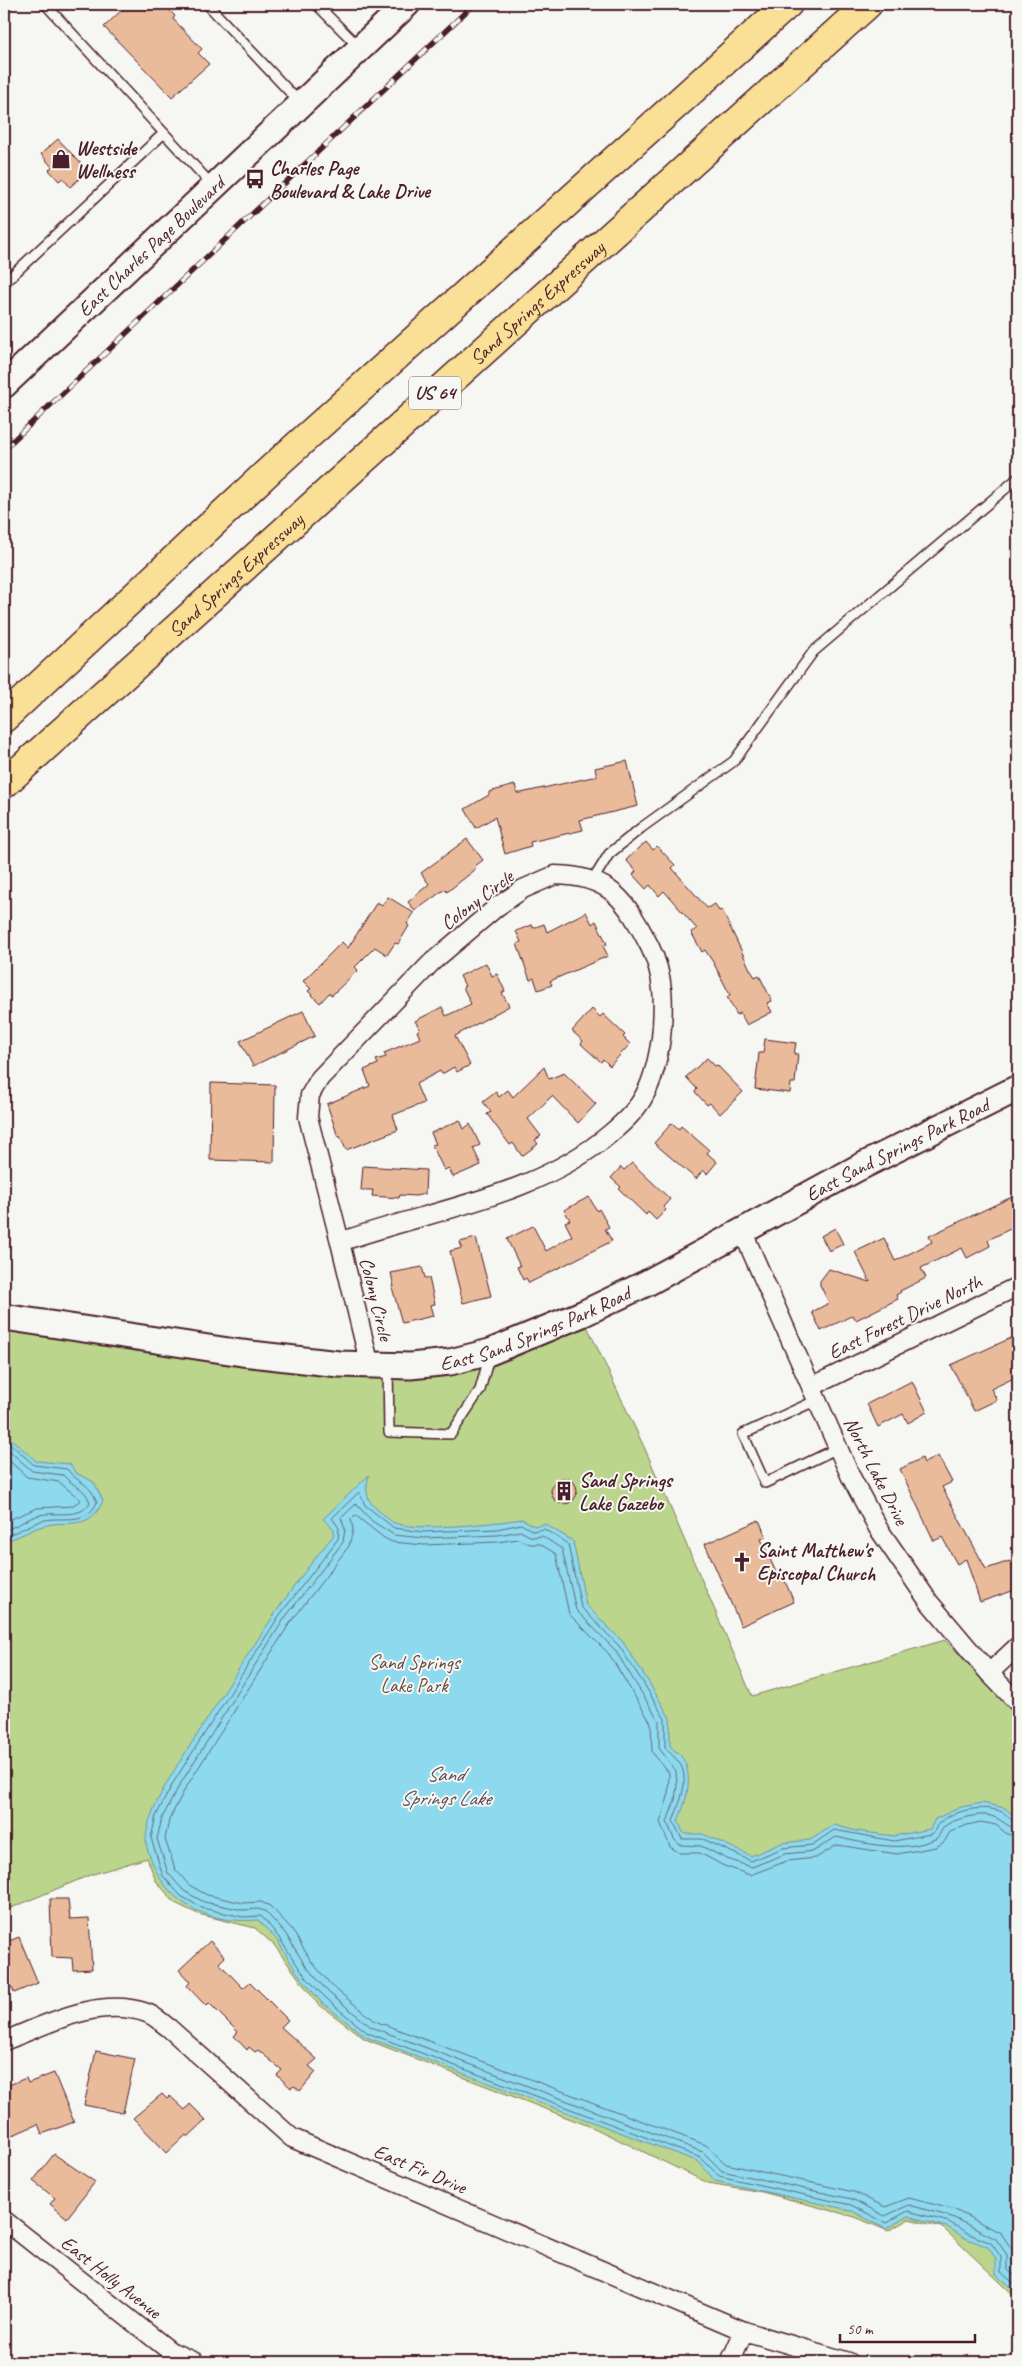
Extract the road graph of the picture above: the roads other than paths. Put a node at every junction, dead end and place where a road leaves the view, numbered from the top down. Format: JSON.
{"nodes":[{"id":1,"x":45,"y":4,"type":"edge"},
{"id":2,"x":207,"y":4,"type":"edge"},
{"id":3,"x":316,"y":4,"type":"edge"},
{"id":4,"x":407,"y":4,"type":"edge"},
{"id":5,"x":788,"y":4,"type":"edge"},
{"id":6,"x":868,"y":4,"type":"edge"},
{"id":7,"x":360,"y":48,"type":"junction"},
{"id":8,"x":301,"y":104,"type":"junction"},
{"id":9,"x":164,"y":133,"type":"junction"},
{"id":10,"x":214,"y":187,"type":"junction"},
{"id":11,"x":4,"y":283,"type":"edge"},
{"id":12,"x":6,"y":379,"type":"edge"},
{"id":13,"x":1018,"y":478,"type":"edge"},
{"id":14,"x":4,"y":718,"type":"edge"},
{"id":15,"x":4,"y":784,"type":"edge"},
{"id":16,"x":593,"y":880,"type":"junction"},
{"id":17,"x":1018,"y":1088,"type":"edge"},
{"id":18,"x":742,"y":1230,"type":"junction"},
{"id":19,"x":340,"y":1242,"type":"junction"},
{"id":20,"x":1018,"y":1286,"type":"edge"},
{"id":21,"x":4,"y":1317,"type":"edge"},
{"id":22,"x":490,"y":1352,"type":"junction"},
{"id":23,"x":379,"y":1366,"type":"junction"},
{"id":24,"x":814,"y":1394,"type":"junction"},
{"id":25,"x":838,"y":1448,"type":"junction"},
{"id":26,"x":1018,"y":1646,"type":"edge"},
{"id":27,"x":989,"y":1673,"type":"junction"},
{"id":28,"x":1018,"y":1703,"type":"edge"},
{"id":29,"x":4,"y":2041,"type":"edge"},
{"id":30,"x":4,"y":2220,"type":"edge"},
{"id":31,"x":744,"y":2331,"type":"junction"},
{"id":32,"x":167,"y":2357,"type":"edge"},
{"id":33,"x":195,"y":2362,"type":"edge"},
{"id":34,"x":730,"y":2362,"type":"edge"},
{"id":35,"x":849,"y":2362,"type":"edge"}],
"edges":[{"from":1,"to":9,"type":"lane"},
{"from":2,"to":8,"type":"lane"},
{"from":3,"to":7,"type":"lane"},
{"from":4,"to":7,"type":"street","name":"East Charles Page Boulevard"},
{"from":5,"to":14,"type":"highway","number":"US 64"},
{"from":6,"to":15,"type":"highway","name":"Sand Springs Expressway","number":"US 64"},
{"from":7,"to":8,"type":"street","name":"East Charles Page Boulevard"},
{"from":8,"to":10,"type":"street","name":"East Charles Page Boulevard"},
{"from":9,"to":10,"type":"lane"},
{"from":9,"to":11,"type":"lane"},
{"from":10,"to":12,"type":"street","name":"East Charles Page Boulevard"},
{"from":13,"to":16,"type":"lane"},
{"from":16,"to":19,"type":"street","name":"Colony Circle"},
{"from":16,"to":19,"type":"street","name":"Colony Circle"},
{"from":17,"to":18,"type":"street","name":"East Sand Springs Park Road"},
{"from":18,"to":22,"type":"street","name":"East Sand Springs Park Road"},
{"from":18,"to":24,"type":"street","name":"North Lake Drive"},
{"from":19,"to":23,"type":"street","name":"Colony Circle"},
{"from":20,"to":24,"type":"street","name":"East Forest Drive North"},
{"from":21,"to":23,"type":"street","name":"East Sand Springs Park Road"},
{"from":22,"to":23,"type":"street","name":"East Sand Springs Park Road"},
{"from":22,"to":23,"type":"lane"},
{"from":24,"to":25,"type":"street","name":"North Lake Drive"},
{"from":24,"to":25,"type":"lane"},
{"from":25,"to":27,"type":"street","name":"North Lake Drive"},
{"from":26,"to":27,"type":"street"},
{"from":27,"to":28,"type":"street","name":"North Lake Drive"},
{"from":29,"to":31,"type":"street","name":"East Fir Drive"},
{"from":30,"to":32,"type":"street","name":"East Holly Avenue"},
{"from":31,"to":34,"type":"street"},
{"from":31,"to":35,"type":"street","name":"East Fir Drive"},
{"from":32,"to":33,"type":"street","name":"East Holly Avenue"}]}
